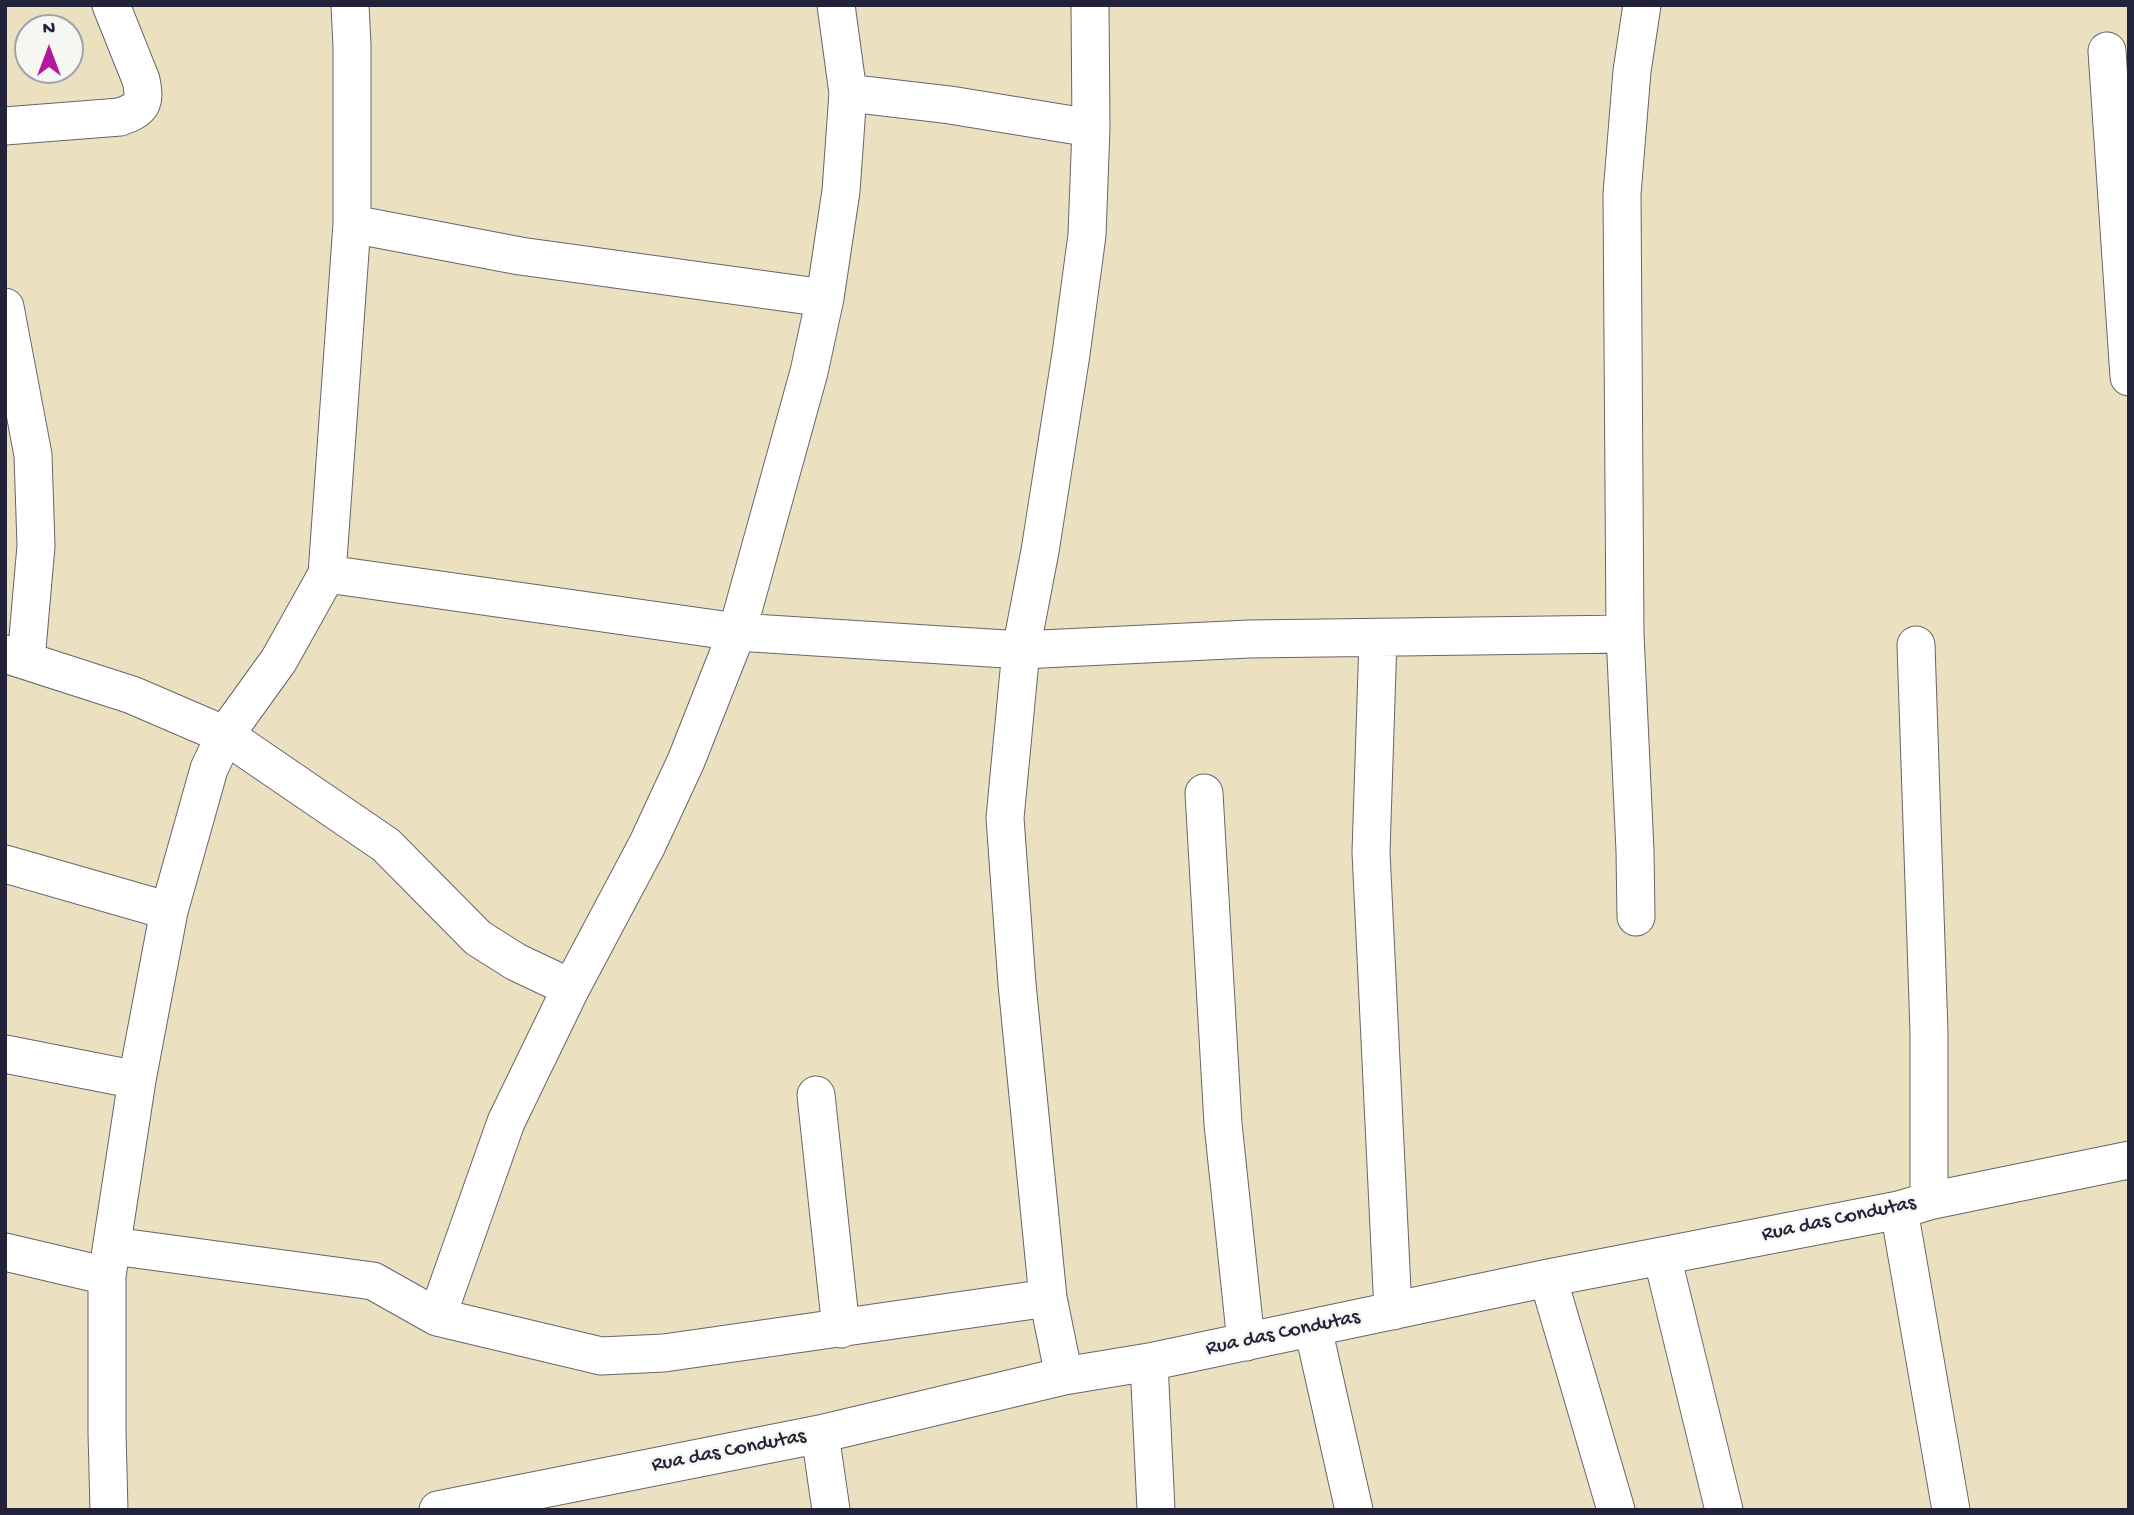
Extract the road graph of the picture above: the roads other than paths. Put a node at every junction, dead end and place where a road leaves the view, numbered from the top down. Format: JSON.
{"nodes":[{"id":1,"x":111,"y":5,"type":"edge"},
{"id":2,"x":350,"y":5,"type":"edge"},
{"id":3,"x":836,"y":5,"type":"edge"},
{"id":4,"x":1090,"y":5,"type":"edge"},
{"id":5,"x":1642,"y":5,"type":"edge"},
{"id":6,"x":2107,"y":51,"type":"dead end"},
{"id":7,"x":848,"y":93,"type":"junction"},
{"id":8,"x":5,"y":126,"type":"edge"},
{"id":9,"x":1091,"y":128,"type":"junction"},
{"id":10,"x":352,"y":224,"type":"junction"},
{"id":11,"x":825,"y":298,"type":"junction"},
{"id":12,"x":5,"y":307,"type":"edge"},
{"id":13,"x":2129,"y":377,"type":"edge"},
{"id":14,"x":327,"y":574,"type":"junction"},
{"id":15,"x":737,"y":632,"type":"junction"},
{"id":16,"x":1625,"y":634,"type":"junction"},
{"id":17,"x":1378,"y":639,"type":"junction"},
{"id":18,"x":1916,"y":645,"type":"dead end"},
{"id":19,"x":1021,"y":650,"type":"junction"},
{"id":20,"x":15,"y":657,"type":"edge"},
{"id":21,"x":225,"y":736,"type":"junction"},
{"id":22,"x":1204,"y":793,"type":"dead end"},
{"id":23,"x":5,"y":864,"type":"edge"},
{"id":24,"x":169,"y":911,"type":"junction"},
{"id":25,"x":1636,"y":917,"type":"dead end"},
{"id":26,"x":571,"y":988,"type":"junction"},
{"id":27,"x":5,"y":1054,"type":"edge"},
{"id":28,"x":137,"y":1080,"type":"junction"},
{"id":29,"x":816,"y":1095,"type":"dead end"},
{"id":30,"x":2129,"y":1160,"type":"edge"},
{"id":31,"x":1914,"y":1205,"type":"junction"},
{"id":32,"x":5,"y":1252,"type":"edge"},
{"id":33,"x":1662,"y":1256,"type":"junction"},
{"id":34,"x":110,"y":1261,"type":"junction"},
{"id":35,"x":1548,"y":1278,"type":"junction"},
{"id":36,"x":1048,"y":1298,"type":"junction"},
{"id":37,"x":1393,"y":1311,"type":"junction"},
{"id":38,"x":437,"y":1317,"type":"junction"},
{"id":39,"x":1313,"y":1328,"type":"junction"},
{"id":40,"x":841,"y":1329,"type":"junction"},
{"id":41,"x":1246,"y":1342,"type":"junction"},
{"id":42,"x":1149,"y":1362,"type":"junction"},
{"id":43,"x":1064,"y":1376,"type":"junction"},
{"id":44,"x":820,"y":1434,"type":"junction"},
{"id":45,"x":109,"y":1510,"type":"edge"},
{"id":46,"x":438,"y":1510,"type":"edge"},
{"id":47,"x":831,"y":1510,"type":"edge"},
{"id":48,"x":1156,"y":1510,"type":"edge"},
{"id":49,"x":1354,"y":1510,"type":"edge"},
{"id":50,"x":1616,"y":1510,"type":"edge"},
{"id":51,"x":1724,"y":1510,"type":"edge"},
{"id":52,"x":1951,"y":1510,"type":"edge"}],
"edges":[{"from":1,"to":8,"type":"street"},
{"from":2,"to":10,"type":"street"},
{"from":3,"to":7,"type":"street"},
{"from":4,"to":9,"type":"street"},
{"from":5,"to":16,"type":"street"},
{"from":6,"to":13,"type":"street"},
{"from":7,"to":9,"type":"street"},
{"from":7,"to":11,"type":"street"},
{"from":9,"to":19,"type":"street"},
{"from":10,"to":11,"type":"street"},
{"from":10,"to":14,"type":"street"},
{"from":11,"to":15,"type":"street"},
{"from":12,"to":20,"type":"street"},
{"from":14,"to":15,"type":"street"},
{"from":14,"to":21,"type":"street"},
{"from":15,"to":19,"type":"street"},
{"from":15,"to":26,"type":"street"},
{"from":16,"to":17,"type":"street"},
{"from":16,"to":25,"type":"street"},
{"from":17,"to":19,"type":"street"},
{"from":17,"to":37,"type":"street"},
{"from":18,"to":31,"type":"street"},
{"from":19,"to":36,"type":"street"},
{"from":20,"to":21,"type":"street"},
{"from":21,"to":24,"type":"street"},
{"from":21,"to":26,"type":"street"},
{"from":22,"to":41,"type":"street"},
{"from":23,"to":24,"type":"street"},
{"from":24,"to":28,"type":"street"},
{"from":26,"to":38,"type":"street"},
{"from":27,"to":28,"type":"street"},
{"from":28,"to":34,"type":"street"},
{"from":29,"to":40,"type":"street"},
{"from":30,"to":31,"type":"street","name":"Rua das Condutas"},
{"from":31,"to":33,"type":"street","name":"Rua das Condutas"},
{"from":31,"to":52,"type":"street"},
{"from":32,"to":34,"type":"street"},
{"from":33,"to":35,"type":"street","name":"Rua das Condutas"},
{"from":33,"to":51,"type":"street"},
{"from":34,"to":38,"type":"street"},
{"from":34,"to":45,"type":"street"},
{"from":35,"to":37,"type":"street","name":"Rua das Condutas"},
{"from":35,"to":50,"type":"street"},
{"from":36,"to":40,"type":"street"},
{"from":36,"to":43,"type":"street"},
{"from":37,"to":39,"type":"street","name":"Rua das Condutas"},
{"from":38,"to":40,"type":"street"},
{"from":39,"to":41,"type":"street","name":"Rua das Condutas"},
{"from":39,"to":49,"type":"street"},
{"from":41,"to":42,"type":"street","name":"Rua das Condutas"},
{"from":42,"to":43,"type":"street","name":"Rua das Condutas"},
{"from":42,"to":48,"type":"street"},
{"from":43,"to":44,"type":"street","name":"Rua das Condutas"},
{"from":44,"to":46,"type":"street","name":"Rua das Condutas"},
{"from":44,"to":47,"type":"street"}]}
